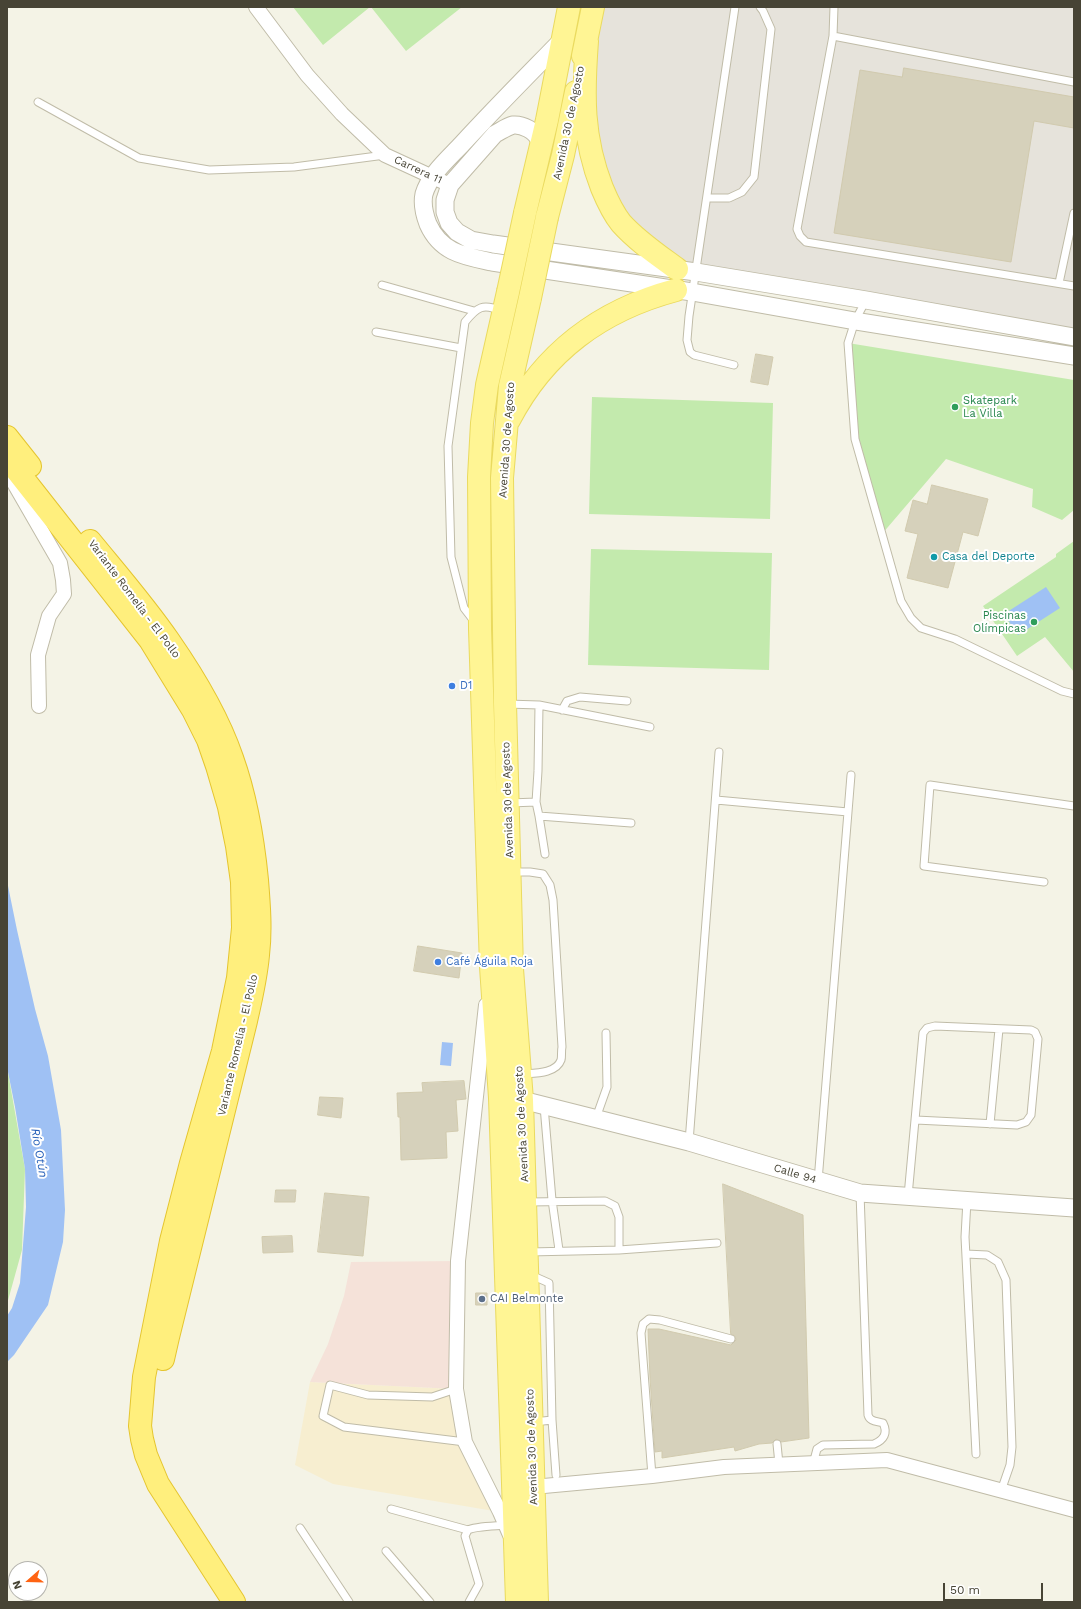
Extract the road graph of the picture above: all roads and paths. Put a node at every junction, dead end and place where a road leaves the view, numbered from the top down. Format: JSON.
{"nodes":[{"id":1,"x":256,"y":7,"type":"edge"},
{"id":2,"x":568,"y":7,"type":"edge"},
{"id":3,"x":593,"y":7,"type":"edge"},
{"id":4,"x":735,"y":7,"type":"edge"},
{"id":5,"x":760,"y":7,"type":"edge"},
{"id":6,"x":834,"y":7,"type":"edge"},
{"id":7,"x":833,"y":36,"type":"junction"},
{"id":8,"x":563,"y":39,"type":"junction"},
{"id":9,"x":586,"y":41,"type":"junction"},
{"id":10,"x":1074,"y":82,"type":"edge"},
{"id":11,"x":38,"y":102,"type":"dead end"},
{"id":12,"x":540,"y":150,"type":"junction"},
{"id":13,"x":385,"y":155,"type":"junction"},
{"id":14,"x":431,"y":178,"type":"junction"},
{"id":15,"x":450,"y":185,"type":"junction"},
{"id":16,"x":706,"y":198,"type":"junction"},
{"id":17,"x":1074,"y":213,"type":"edge"},
{"id":18,"x":685,"y":281,"type":"junction"},
{"id":19,"x":1060,"y":282,"type":"junction"},
{"id":20,"x":382,"y":285,"type":"dead end"},
{"id":21,"x":1074,"y":286,"type":"edge"},
{"id":22,"x":866,"y":300,"type":"junction"},
{"id":23,"x":505,"y":302,"type":"junction"},
{"id":24,"x":474,"y":311,"type":"junction"},
{"id":25,"x":856,"y":321,"type":"junction"},
{"id":26,"x":376,"y":332,"type":"dead end"},
{"id":27,"x":1074,"y":337,"type":"edge"},
{"id":28,"x":461,"y":348,"type":"junction"},
{"id":29,"x":1074,"y":356,"type":"edge"},
{"id":30,"x":734,"y":365,"type":"dead end"},
{"id":31,"x":506,"y":426,"type":"junction"},
{"id":32,"x":7,"y":437,"type":"edge"},
{"id":33,"x":7,"y":458,"type":"edge"},
{"id":34,"x":7,"y":471,"type":"edge"},
{"id":35,"x":480,"y":629,"type":"junction"},
{"id":36,"x":1074,"y":694,"type":"edge"},
{"id":37,"x":627,"y":701,"type":"dead end"},
{"id":38,"x":505,"y":703,"type":"junction"},
{"id":39,"x":539,"y":705,"type":"junction"},
{"id":40,"x":39,"y":706,"type":"dead end"},
{"id":41,"x":562,"y":710,"type":"junction"},
{"id":42,"x":650,"y":727,"type":"dead end"},
{"id":43,"x":719,"y":752,"type":"dead end"},
{"id":44,"x":851,"y":775,"type":"dead end"},
{"id":45,"x":716,"y":800,"type":"junction"},
{"id":46,"x":536,"y":802,"type":"junction"},
{"id":47,"x":508,"y":803,"type":"junction"},
{"id":48,"x":1074,"y":806,"type":"edge"},
{"id":49,"x":848,"y":812,"type":"junction"},
{"id":50,"x":540,"y":816,"type":"junction"},
{"id":51,"x":631,"y":823,"type":"dead end"},
{"id":52,"x":545,"y":854,"type":"dead end"},
{"id":53,"x":510,"y":872,"type":"junction"},
{"id":54,"x":1044,"y":882,"type":"dead end"},
{"id":55,"x":491,"y":967,"type":"junction"},
{"id":56,"x":999,"y":1029,"type":"junction"},
{"id":57,"x":606,"y":1033,"type":"dead end"},
{"id":58,"x":520,"y":1075,"type":"junction"},
{"id":59,"x":522,"y":1100,"type":"junction"},
{"id":60,"x":544,"y":1106,"type":"junction"},
{"id":61,"x":596,"y":1118,"type":"junction"},
{"id":62,"x":916,"y":1120,"type":"junction"},
{"id":63,"x":990,"y":1124,"type":"junction"},
{"id":64,"x":689,"y":1142,"type":"junction"},
{"id":65,"x":818,"y":1181,"type":"junction"},
{"id":66,"x":860,"y":1193,"type":"junction"},
{"id":67,"x":908,"y":1196,"type":"junction"},
{"id":68,"x":552,"y":1200,"type":"junction"},
{"id":69,"x":967,"y":1200,"type":"junction"},
{"id":70,"x":525,"y":1202,"type":"junction"},
{"id":71,"x":1074,"y":1208,"type":"edge"},
{"id":72,"x":717,"y":1243,"type":"dead end"},
{"id":73,"x":559,"y":1250,"type":"junction"},
{"id":74,"x":619,"y":1250,"type":"junction"},
{"id":75,"x":966,"y":1254,"type":"junction"},
{"id":76,"x":527,"y":1263,"type":"junction"},
{"id":77,"x":731,"y":1339,"type":"dead end"},
{"id":78,"x":456,"y":1389,"type":"junction"},
{"id":79,"x":542,"y":1421,"type":"junction"},
{"id":80,"x":465,"y":1442,"type":"junction"},
{"id":81,"x":778,"y":1444,"type":"dead end"},
{"id":82,"x":976,"y":1454,"type":"dead end"},
{"id":83,"x":779,"y":1464,"type":"junction"},
{"id":84,"x":813,"y":1464,"type":"junction"},
{"id":85,"x":556,"y":1475,"type":"dead end"},
{"id":86,"x":652,"y":1476,"type":"junction"},
{"id":87,"x":533,"y":1487,"type":"junction"},
{"id":88,"x":1001,"y":1491,"type":"junction"},
{"id":89,"x":171,"y":1502,"type":"junction"},
{"id":90,"x":391,"y":1510,"type":"dead end"},
{"id":91,"x":1074,"y":1510,"type":"edge"},
{"id":92,"x":506,"y":1525,"type":"junction"},
{"id":93,"x":300,"y":1528,"type":"dead end"},
{"id":94,"x":468,"y":1530,"type":"junction"},
{"id":95,"x":515,"y":1549,"type":"junction"},
{"id":96,"x":386,"y":1551,"type":"dead end"},
{"id":97,"x":234,"y":1602,"type":"edge"},
{"id":98,"x":349,"y":1602,"type":"edge"},
{"id":99,"x":430,"y":1602,"type":"edge"},
{"id":100,"x":469,"y":1602,"type":"edge"},
{"id":101,"x":517,"y":1602,"type":"edge"},
{"id":102,"x":537,"y":1602,"type":"edge"}],
"edges":[{"from":1,"to":13,"type":"street","name":"Carrera 11"},
{"from":2,"to":8,"type":"main road","name":"Avenida 30 de Agosto"},
{"from":3,"to":9,"type":"main road","name":"Avenida 30 de Agosto"},
{"from":4,"to":16,"type":"lane"},
{"from":5,"to":16,"type":"lane"},
{"from":6,"to":7,"type":"lane"},
{"from":7,"to":10,"type":"lane"},
{"from":7,"to":19,"type":"lane"},
{"from":8,"to":12,"type":"main road","name":"Avenida 30 de Agosto"},
{"from":8,"to":14,"type":"street"},
{"from":9,"to":18,"type":"main road"},
{"from":9,"to":31,"type":"main road","name":"Avenida 30 de Agosto","bridge":true},
{"from":11,"to":13,"type":"lane"},
{"from":12,"to":15,"type":"street"},
{"from":12,"to":23,"type":"main road","name":"Avenida 30 de Agosto","bridge":true},
{"from":13,"to":14,"type":"street","name":"Carrera 11"},
{"from":14,"to":15,"type":"street","name":"Carrera 11"},
{"from":14,"to":18,"type":"street"},
{"from":15,"to":18,"type":"street"},
{"from":16,"to":18,"type":"lane"},
{"from":17,"to":19,"type":"lane"},
{"from":18,"to":22,"type":"street"},
{"from":18,"to":25,"type":"street"},
{"from":18,"to":30,"type":"lane"},
{"from":18,"to":31,"type":"main road"},
{"from":19,"to":21,"type":"lane"},
{"from":20,"to":24,"type":"lane"},
{"from":22,"to":25,"type":"lane"},
{"from":22,"to":27,"type":"street"},
{"from":23,"to":24,"type":"lane"},
{"from":23,"to":35,"type":"main road","name":"Avenida 30 de Agosto"},
{"from":24,"to":28,"type":"lane"},
{"from":25,"to":29,"type":"street"},
{"from":25,"to":36,"type":"lane"},
{"from":26,"to":28,"type":"lane"},
{"from":28,"to":35,"type":"lane"},
{"from":31,"to":38,"type":"main road","name":"Avenida 30 de Agosto"},
{"from":32,"to":89,"type":"highway","name":"Variante Romelia - El Pollo"},
{"from":33,"to":89,"type":"highway","name":"Variante Romelia - El Pollo"},
{"from":34,"to":40,"type":"street"},
{"from":35,"to":55,"type":"main road","name":"Avenida 30 de Agosto"},
{"from":37,"to":41,"type":"lane"},
{"from":38,"to":39,"type":"lane"},
{"from":38,"to":47,"type":"main road","name":"Avenida 30 de Agosto"},
{"from":39,"to":41,"type":"lane"},
{"from":39,"to":46,"type":"lane"},
{"from":41,"to":42,"type":"lane"},
{"from":43,"to":45,"type":"lane"},
{"from":44,"to":49,"type":"lane"},
{"from":45,"to":49,"type":"lane"},
{"from":45,"to":64,"type":"lane"},
{"from":46,"to":47,"type":"lane"},
{"from":46,"to":50,"type":"lane"},
{"from":47,"to":53,"type":"main road","name":"Avenida 30 de Agosto"},
{"from":48,"to":54,"type":"lane"},
{"from":49,"to":65,"type":"lane"},
{"from":50,"to":51,"type":"lane"},
{"from":50,"to":52,"type":"lane"},
{"from":53,"to":58,"type":"main road","name":"Avenida 30 de Agosto"},
{"from":53,"to":58,"type":"lane"},
{"from":55,"to":78,"type":"street"},
{"from":55,"to":95,"type":"main road","name":"Avenida 30 de Agosto"},
{"from":56,"to":62,"type":"lane"},
{"from":56,"to":63,"type":"lane"},
{"from":56,"to":63,"type":"lane"},
{"from":57,"to":61,"type":"lane"},
{"from":58,"to":59,"type":"main road","name":"Avenida 30 de Agosto"},
{"from":59,"to":60,"type":"street","name":"Calle 94"},
{"from":59,"to":70,"type":"main road","name":"Avenida 30 de Agosto"},
{"from":60,"to":61,"type":"street","name":"Calle 94"},
{"from":60,"to":68,"type":"lane"},
{"from":61,"to":64,"type":"street","name":"Calle 94"},
{"from":62,"to":63,"type":"lane"},
{"from":62,"to":67,"type":"lane"},
{"from":64,"to":65,"type":"street","name":"Calle 94"},
{"from":65,"to":66,"type":"street","name":"Calle 94"},
{"from":66,"to":67,"type":"street","name":"Calle 94"},
{"from":66,"to":84,"type":"lane"},
{"from":67,"to":69,"type":"street","name":"Calle 94"},
{"from":68,"to":70,"type":"lane"},
{"from":68,"to":73,"type":"lane"},
{"from":68,"to":74,"type":"lane"},
{"from":69,"to":71,"type":"street","name":"Calle 94"},
{"from":69,"to":75,"type":"lane"},
{"from":70,"to":76,"type":"main road","name":"Avenida 30 de Agosto"},
{"from":72,"to":74,"type":"lane"},
{"from":73,"to":74,"type":"lane"},
{"from":73,"to":76,"type":"lane"},
{"from":75,"to":82,"type":"lane"},
{"from":75,"to":88,"type":"lane"},
{"from":76,"to":79,"type":"main road","name":"Avenida 30 de Agosto"},
{"from":77,"to":86,"type":"lane"},
{"from":78,"to":80,"type":"street"},
{"from":78,"to":80,"type":"lane"},
{"from":79,"to":85,"type":"lane"},
{"from":79,"to":87,"type":"main road","name":"Avenida 30 de Agosto"},
{"from":80,"to":92,"type":"street"},
{"from":81,"to":83,"type":"lane"},
{"from":83,"to":84,"type":"street"},
{"from":83,"to":86,"type":"street"},
{"from":84,"to":88,"type":"street"},
{"from":86,"to":87,"type":"street"},
{"from":87,"to":102,"type":"main road","name":"Avenida 30 de Agosto"},
{"from":88,"to":91,"type":"street"},
{"from":89,"to":97,"type":"highway","name":"Variante Romelia - El Pollo"},
{"from":90,"to":94,"type":"lane"},
{"from":92,"to":94,"type":"lane"},
{"from":92,"to":95,"type":"street"},
{"from":93,"to":98,"type":"lane"},
{"from":94,"to":100,"type":"lane"},
{"from":95,"to":101,"type":"main road","name":"Avenida 30 de Agosto"},
{"from":96,"to":99,"type":"lane"}]}
